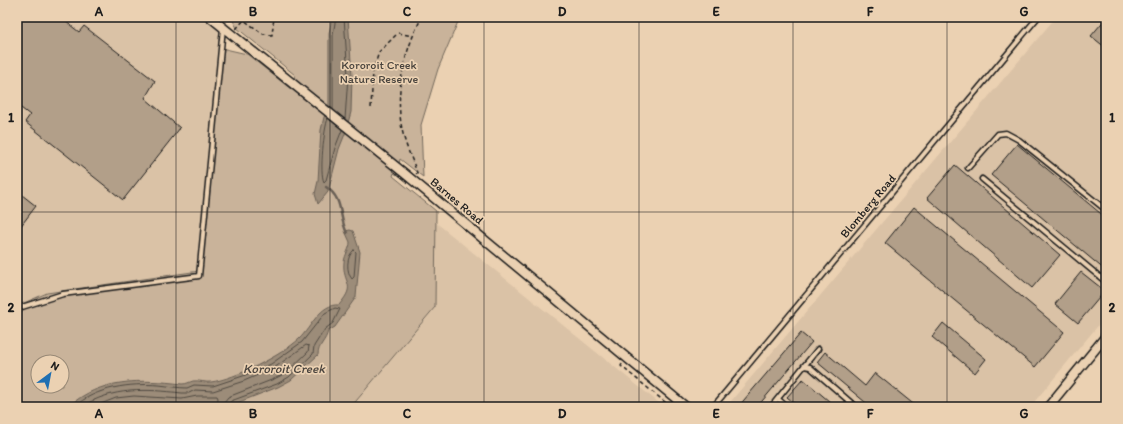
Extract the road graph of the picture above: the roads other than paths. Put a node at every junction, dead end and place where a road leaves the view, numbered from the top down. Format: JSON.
{"nodes":[{"id":1,"x":210,"y":17,"type":"edge"},
{"id":2,"x":1038,"y":17,"type":"edge"},
{"id":3,"x":223,"y":27,"type":"junction"},
{"id":4,"x":968,"y":168,"type":"dead end"},
{"id":5,"x":982,"y":179,"type":"dead end"},
{"id":6,"x":1106,"y":210,"type":"edge"},
{"id":7,"x":1106,"y":282,"type":"edge"},
{"id":8,"x":17,"y":311,"type":"edge"},
{"id":9,"x":1104,"y":342,"type":"edge"},
{"id":10,"x":818,"y":349,"type":"dead end"},
{"id":11,"x":804,"y":366,"type":"junction"},
{"id":12,"x":778,"y":399,"type":"junction"},
{"id":13,"x":686,"y":407,"type":"edge"},
{"id":14,"x":713,"y":407,"type":"edge"},
{"id":15,"x":771,"y":407,"type":"edge"},
{"id":16,"x":787,"y":407,"type":"edge"},
{"id":17,"x":856,"y":407,"type":"edge"},
{"id":18,"x":1048,"y":407,"type":"edge"}],
"edges":[{"from":1,"to":3,"type":"street","name":"Barnes Road"},
{"from":2,"to":14,"type":"lane","name":"Blomberg Road"},
{"from":3,"to":8,"type":"lane"},
{"from":3,"to":13,"type":"street","name":"Barnes Road"},
{"from":4,"to":6,"type":"lane"},
{"from":5,"to":7,"type":"lane"},
{"from":9,"to":18,"type":"street"},
{"from":10,"to":11,"type":"lane"},
{"from":11,"to":12,"type":"lane"},
{"from":11,"to":17,"type":"lane"},
{"from":12,"to":15,"type":"lane"},
{"from":12,"to":16,"type":"lane"}]}
